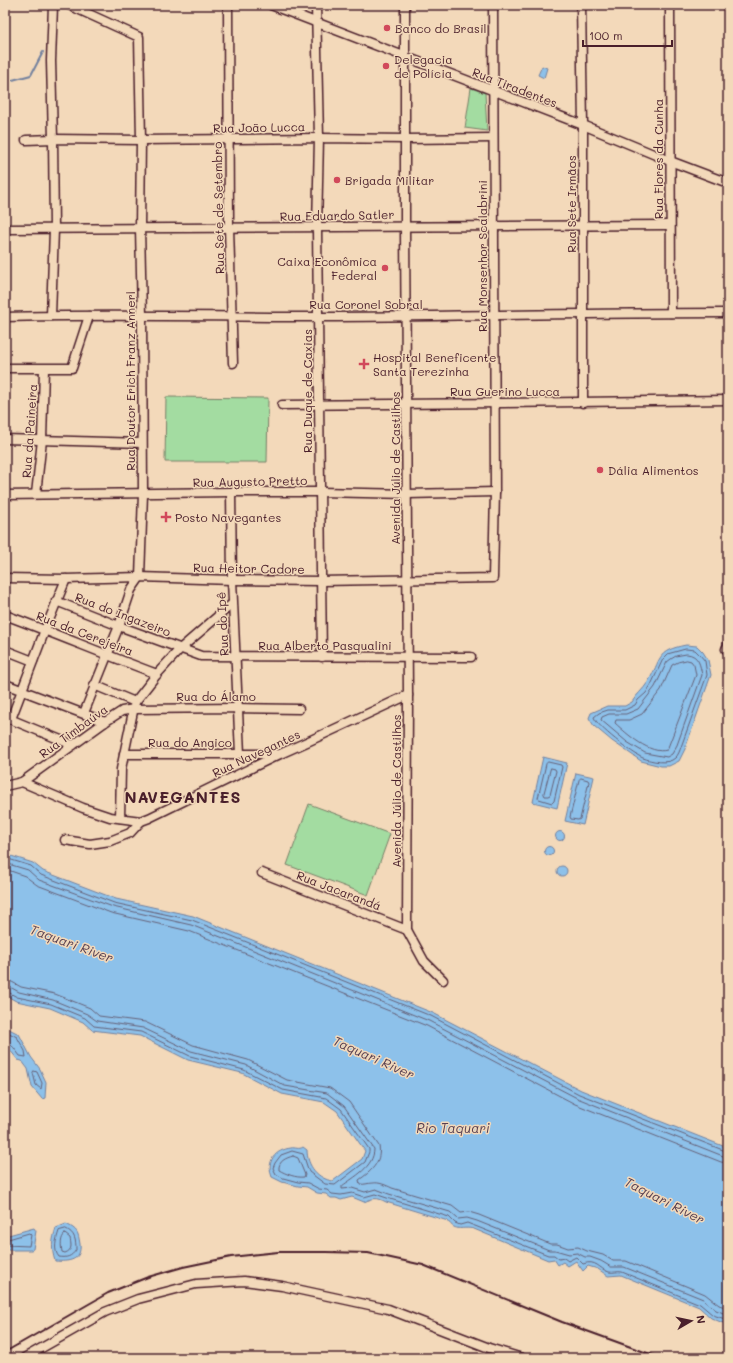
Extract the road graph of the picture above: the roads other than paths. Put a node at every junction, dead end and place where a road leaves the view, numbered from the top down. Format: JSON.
{"nodes":[{"id":1,"x":53,"y":5,"type":"edge"},
{"id":2,"x":68,"y":5,"type":"edge"},
{"id":3,"x":228,"y":5,"type":"edge"},
{"id":4,"x":271,"y":5,"type":"edge"},
{"id":5,"x":316,"y":5,"type":"edge"},
{"id":6,"x":406,"y":5,"type":"edge"},
{"id":7,"x":493,"y":5,"type":"edge"},
{"id":8,"x":581,"y":5,"type":"edge"},
{"id":9,"x":670,"y":5,"type":"edge"},
{"id":10,"x":316,"y":23,"type":"junction"},
{"id":11,"x":405,"y":57,"type":"junction"},
{"id":12,"x":492,"y":91,"type":"junction"},
{"id":13,"x":583,"y":126,"type":"junction"},
{"id":14,"x":319,"y":138,"type":"junction"},
{"id":15,"x":493,"y":138,"type":"junction"},
{"id":16,"x":53,"y":139,"type":"junction"},
{"id":17,"x":406,"y":139,"type":"junction"},
{"id":18,"x":26,"y":140,"type":"dead end"},
{"id":19,"x":141,"y":140,"type":"junction"},
{"id":20,"x":228,"y":140,"type":"junction"},
{"id":21,"x":670,"y":161,"type":"junction"},
{"id":22,"x":728,"y":183,"type":"edge"},
{"id":23,"x":669,"y":225,"type":"junction"},
{"id":24,"x":405,"y":226,"type":"junction"},
{"id":25,"x":493,"y":226,"type":"junction"},
{"id":26,"x":583,"y":226,"type":"junction"},
{"id":27,"x":229,"y":227,"type":"junction"},
{"id":28,"x":140,"y":228,"type":"junction"},
{"id":29,"x":317,"y":228,"type":"junction"},
{"id":30,"x":5,"y":229,"type":"edge"},
{"id":31,"x":54,"y":229,"type":"junction"},
{"id":32,"x":582,"y":313,"type":"junction"},
{"id":33,"x":670,"y":313,"type":"junction"},
{"id":34,"x":728,"y":313,"type":"edge"},
{"id":35,"x":494,"y":315,"type":"junction"},
{"id":36,"x":51,"y":316,"type":"junction"},
{"id":37,"x":89,"y":316,"type":"junction"},
{"id":38,"x":142,"y":316,"type":"junction"},
{"id":39,"x":406,"y":316,"type":"junction"},
{"id":40,"x":5,"y":317,"type":"edge"},
{"id":41,"x":232,"y":317,"type":"junction"},
{"id":42,"x":318,"y":317,"type":"junction"},
{"id":43,"x":233,"y":363,"type":"dead end"},
{"id":44,"x":5,"y":368,"type":"edge"},
{"id":45,"x":44,"y":369,"type":"junction"},
{"id":46,"x":728,"y":400,"type":"edge"},
{"id":47,"x":407,"y":403,"type":"junction"},
{"id":48,"x":583,"y":403,"type":"junction"},
{"id":49,"x":319,"y":404,"type":"junction"},
{"id":50,"x":495,"y":404,"type":"junction"},
{"id":51,"x":282,"y":405,"type":"dead end"},
{"id":52,"x":5,"y":439,"type":"edge"},
{"id":53,"x":42,"y":440,"type":"junction"},
{"id":54,"x":142,"y":443,"type":"junction"},
{"id":55,"x":231,"y":492,"type":"junction"},
{"id":56,"x":320,"y":492,"type":"junction"},
{"id":57,"x":495,"y":492,"type":"junction"},
{"id":58,"x":36,"y":494,"type":"junction"},
{"id":59,"x":143,"y":494,"type":"junction"},
{"id":60,"x":408,"y":494,"type":"junction"},
{"id":61,"x":5,"y":495,"type":"edge"},
{"id":62,"x":140,"y":577,"type":"junction"},
{"id":63,"x":5,"y":578,"type":"edge"},
{"id":64,"x":493,"y":578,"type":"joint"},
{"id":65,"x":66,"y":579,"type":"junction"},
{"id":66,"x":232,"y":580,"type":"junction"},
{"id":67,"x":407,"y":580,"type":"junction"},
{"id":68,"x":321,"y":581,"type":"junction"},
{"id":69,"x":56,"y":601,"type":"junction"},
{"id":70,"x":232,"y":604,"type":"junction"},
{"id":71,"x":5,"y":615,"type":"edge"},
{"id":72,"x":118,"y":626,"type":"junction"},
{"id":73,"x":45,"y":630,"type":"junction"},
{"id":74,"x":180,"y":649,"type":"junction"},
{"id":75,"x":5,"y":650,"type":"edge"},
{"id":76,"x":106,"y":656,"type":"junction"},
{"id":77,"x":235,"y":656,"type":"junction"},
{"id":78,"x":322,"y":657,"type":"junction"},
{"id":79,"x":471,"y":657,"type":"dead end"},
{"id":80,"x":408,"y":658,"type":"junction"},
{"id":81,"x":33,"y":661,"type":"junction"},
{"id":82,"x":157,"y":674,"type":"junction"},
{"id":83,"x":5,"y":684,"type":"edge"},
{"id":84,"x":94,"y":685,"type":"junction"},
{"id":85,"x":23,"y":690,"type":"junction"},
{"id":86,"x":408,"y":695,"type":"junction"},
{"id":87,"x":134,"y":705,"type":"junction"},
{"id":88,"x":237,"y":708,"type":"junction"},
{"id":89,"x":299,"y":709,"type":"dead end"},
{"id":90,"x":84,"y":713,"type":"junction"},
{"id":91,"x":8,"y":718,"type":"edge"},
{"id":92,"x":105,"y":722,"type":"junction"},
{"id":93,"x":73,"y":745,"type":"junction"},
{"id":94,"x":124,"y":754,"type":"junction"},
{"id":95,"x":240,"y":754,"type":"junction"},
{"id":96,"x":280,"y":754,"type":"junction"},
{"id":97,"x":22,"y":782,"type":"junction"},
{"id":98,"x":5,"y":786,"type":"edge"},
{"id":99,"x":120,"y":818,"type":"junction"},
{"id":100,"x":140,"y":821,"type":"junction"},
{"id":101,"x":65,"y":840,"type":"dead end"},
{"id":102,"x":262,"y":873,"type":"dead end"},
{"id":103,"x":407,"y":930,"type":"junction"},
{"id":104,"x":442,"y":980,"type":"dead end"},
{"id":105,"x":24,"y":1358,"type":"edge"},
{"id":106,"x":522,"y":1358,"type":"edge"}],
"edges":[{"from":1,"to":16,"type":"street"},
{"from":2,"to":19,"type":"street","name":"Rua Doutor Erich Franz Annerl"},
{"from":3,"to":20,"type":"street","name":"Rua Sete de Setembro"},
{"from":4,"to":10,"type":"street","name":"Rua Tiradentes"},
{"from":5,"to":10,"type":"street","name":"Rua Duque de Caxias"},
{"from":6,"to":11,"type":"street","name":"Avenida Júlio de Castilhos"},
{"from":7,"to":12,"type":"street","name":"Rua Monsenhor Scalabrini"},
{"from":8,"to":13,"type":"street","name":"Rua Sete Irmãos"},
{"from":9,"to":21,"type":"street","name":"Rua Flores da Cunha"},
{"from":10,"to":11,"type":"street","name":"Rua Tiradentes"},
{"from":10,"to":14,"type":"street","name":"Rua Duque de Caxias"},
{"from":11,"to":12,"type":"street","name":"Rua Tiradentes"},
{"from":11,"to":17,"type":"street","name":"Avenida Júlio de Castilhos"},
{"from":12,"to":13,"type":"street","name":"Rua Tiradentes"},
{"from":12,"to":15,"type":"street","name":"Rua Monsenhor Scalabrini"},
{"from":13,"to":21,"type":"street","name":"Rua Tiradentes"},
{"from":13,"to":26,"type":"street","name":"Rua Sete Irmãos"},
{"from":14,"to":17,"type":"street","name":"Rua João Lucca"},
{"from":14,"to":20,"type":"street","name":"Rua João Lucca"},
{"from":14,"to":29,"type":"street","name":"Rua Duque de Caxias"},
{"from":15,"to":17,"type":"street","name":"Rua João Lucca"},
{"from":15,"to":25,"type":"street","name":"Rua Monsenhor Scalabrini"},
{"from":16,"to":18,"type":"street","name":"Rua João Lucca"},
{"from":16,"to":19,"type":"street","name":"Rua João Lucca"},
{"from":16,"to":31,"type":"street"},
{"from":17,"to":24,"type":"street","name":"Avenida Júlio de Castilhos"},
{"from":19,"to":20,"type":"street","name":"Rua João Lucca"},
{"from":19,"to":28,"type":"street","name":"Rua Doutor Erich Franz Annerl"},
{"from":20,"to":27,"type":"street","name":"Rua Sete de Setembro"},
{"from":21,"to":22,"type":"street","name":"Rua Tiradentes"},
{"from":21,"to":23,"type":"street","name":"Rua Flores da Cunha"},
{"from":23,"to":26,"type":"street","name":"Rua Eduardo Satler"},
{"from":23,"to":33,"type":"street","name":"Rua Flores da Cunha"},
{"from":24,"to":25,"type":"street","name":"Rua Eduardo Satler"},
{"from":24,"to":29,"type":"street","name":"Rua Eduardo Satler"},
{"from":24,"to":39,"type":"street","name":"Avenida Júlio de Castilhos"},
{"from":25,"to":26,"type":"street","name":"Rua Eduardo Satler"},
{"from":25,"to":35,"type":"street","name":"Rua Monsenhor Scalabrini"},
{"from":26,"to":32,"type":"street","name":"Rua Sete Irmãos"},
{"from":27,"to":28,"type":"street","name":"Rua Eduardo Satler"},
{"from":27,"to":29,"type":"street","name":"Rua Eduardo Satler"},
{"from":27,"to":41,"type":"street","name":"Rua Sete de Setembro"},
{"from":28,"to":31,"type":"street","name":"Rua Eduardo Satler"},
{"from":28,"to":38,"type":"street","name":"Rua Doutor Erich Franz Annerl"},
{"from":29,"to":42,"type":"street","name":"Rua Duque de Caxias"},
{"from":30,"to":31,"type":"street","name":"Rua Eduardo Satler"},
{"from":31,"to":36,"type":"street"},
{"from":32,"to":33,"type":"street","name":"Rua Coronel Sobral"},
{"from":32,"to":35,"type":"street","name":"Rua Coronel Sobral"},
{"from":32,"to":48,"type":"street","name":"Rua Sete Irmãos"},
{"from":33,"to":34,"type":"street","name":"Rua Coronel Sobral"},
{"from":35,"to":39,"type":"street","name":"Rua Coronel Sobral"},
{"from":35,"to":50,"type":"street","name":"Rua Monsenhor Scalabrini"},
{"from":36,"to":37,"type":"street","name":"Rua Coronel Sobral"},
{"from":36,"to":40,"type":"street","name":"Rua Coronel Sobral"},
{"from":37,"to":38,"type":"street","name":"Rua Coronel Sobral"},
{"from":37,"to":45,"type":"street"},
{"from":38,"to":41,"type":"street","name":"Rua Coronel Sobral"},
{"from":38,"to":54,"type":"street","name":"Rua Doutor Erich Franz Annerl"},
{"from":39,"to":42,"type":"street","name":"Rua Coronel Sobral"},
{"from":39,"to":47,"type":"street","name":"Avenida Júlio de Castilhos"},
{"from":41,"to":42,"type":"street","name":"Rua Coronel Sobral"},
{"from":41,"to":43,"type":"street","name":"Rua Sete de Setembro"},
{"from":42,"to":49,"type":"street","name":"Rua Duque de Caxias"},
{"from":44,"to":45,"type":"street"},
{"from":45,"to":53,"type":"street","name":"Rua da Paineira"},
{"from":46,"to":48,"type":"street","name":"Rua Guerino Lucca"},
{"from":47,"to":49,"type":"street","name":"Rua Guerino Lucca"},
{"from":47,"to":50,"type":"street","name":"Rua Guerino Lucca"},
{"from":47,"to":60,"type":"street","name":"Avenida Júlio de Castilhos"},
{"from":48,"to":50,"type":"street","name":"Rua Guerino Lucca"},
{"from":49,"to":51,"type":"street","name":"Rua Guerino Lucca"},
{"from":49,"to":56,"type":"street","name":"Rua Duque de Caxias"},
{"from":50,"to":57,"type":"street","name":"Rua Monsenhor Scalabrini"},
{"from":52,"to":53,"type":"street"},
{"from":53,"to":54,"type":"street"},
{"from":53,"to":58,"type":"street","name":"Rua da Paineira"},
{"from":54,"to":59,"type":"street","name":"Rua Doutor Erich Franz Annerl"},
{"from":55,"to":56,"type":"street","name":"Rua Augusto Pretto"},
{"from":55,"to":59,"type":"street","name":"Rua Augusto Pretto"},
{"from":55,"to":66,"type":"street","name":"Rua do Ipê"},
{"from":56,"to":60,"type":"street","name":"Rua Augusto Pretto"},
{"from":56,"to":68,"type":"street","name":"Rua Duque de Caxias"},
{"from":57,"to":60,"type":"street","name":"Rua Augusto Pretto"},
{"from":57,"to":64,"type":"street","name":"Rua Monsenhor Scalabrini"},
{"from":58,"to":59,"type":"street","name":"Rua Augusto Pretto"},
{"from":58,"to":61,"type":"street","name":"Rua Augusto Pretto"},
{"from":59,"to":62,"type":"street","name":"Rua Doutor Erich Franz Annerl"},
{"from":60,"to":67,"type":"street","name":"Avenida Júlio de Castilhos"},
{"from":62,"to":65,"type":"street","name":"Rua Heitor Cadore"},
{"from":62,"to":66,"type":"street","name":"Rua Heitor Cadore"},
{"from":62,"to":72,"type":"street","name":"Rua Doutor Erich Franz Annerl"},
{"from":63,"to":65,"type":"street","name":"Rua Heitor Cadore"},
{"from":64,"to":67,"type":"street","name":"Rua Heitor Cadore"},
{"from":65,"to":69,"type":"street"},
{"from":66,"to":68,"type":"street","name":"Rua Heitor Cadore"},
{"from":66,"to":70,"type":"street","name":"Rua do Ipê"},
{"from":67,"to":68,"type":"street","name":"Rua Heitor Cadore"},
{"from":67,"to":80,"type":"street","name":"Avenida Júlio de Castilhos"},
{"from":68,"to":78,"type":"street","name":"Rua Duque de Caxias"},
{"from":69,"to":72,"type":"street","name":"Rua do Ingazeiro"},
{"from":69,"to":73,"type":"street"},
{"from":70,"to":74,"type":"street"},
{"from":70,"to":77,"type":"street","name":"Rua do Ipê"},
{"from":71,"to":73,"type":"street","name":"Rua da Cerejeira"},
{"from":72,"to":74,"type":"street","name":"Rua do Ingazeiro"},
{"from":72,"to":76,"type":"street","name":"Rua Doutor Erich Franz Annerl"},
{"from":73,"to":76,"type":"street","name":"Rua da Cerejeira"},
{"from":73,"to":81,"type":"street"},
{"from":74,"to":77,"type":"street","name":"Rua Alberto Pasqualini"},
{"from":74,"to":82,"type":"street"},
{"from":75,"to":81,"type":"street"},
{"from":76,"to":82,"type":"street","name":"Rua da Cerejeira"},
{"from":76,"to":84,"type":"street","name":"Rua Doutor Erich Franz Annerl"},
{"from":77,"to":78,"type":"street","name":"Rua Alberto Pasqualini"},
{"from":77,"to":88,"type":"street","name":"Rua do Ipê"},
{"from":78,"to":80,"type":"street","name":"Rua Alberto Pasqualini"},
{"from":79,"to":80,"type":"street","name":"Rua Alberto Pasqualini"},
{"from":80,"to":86,"type":"street","name":"Avenida Júlio de Castilhos"},
{"from":81,"to":85,"type":"street"},
{"from":82,"to":87,"type":"street"},
{"from":83,"to":85,"type":"street"},
{"from":84,"to":87,"type":"street"},
{"from":84,"to":90,"type":"street","name":"Rua Doutor Erich Franz Annerl"},
{"from":85,"to":90,"type":"street"},
{"from":85,"to":91,"type":"street"},
{"from":86,"to":96,"type":"street","name":"Rua Navegantes"},
{"from":86,"to":103,"type":"street","name":"Avenida Júlio de Castilhos"},
{"from":87,"to":88,"type":"street","name":"Rua do Álamo"},
{"from":87,"to":92,"type":"street","name":"Rua Timbaúva"},
{"from":87,"to":94,"type":"street"},
{"from":88,"to":89,"type":"street","name":"Rua do Álamo"},
{"from":88,"to":95,"type":"street","name":"Rua do Ipê"},
{"from":90,"to":92,"type":"street"},
{"from":91,"to":93,"type":"street"},
{"from":92,"to":93,"type":"street","name":"Rua Timbaúva"},
{"from":93,"to":97,"type":"street","name":"Rua Timbaúva"},
{"from":94,"to":95,"type":"street","name":"Rua do Angico"},
{"from":94,"to":99,"type":"street"},
{"from":95,"to":96,"type":"street","name":"Rua do Angico"},
{"from":96,"to":100,"type":"street","name":"Rua Navegantes"},
{"from":97,"to":98,"type":"street","name":"Rua Timbaúva"},
{"from":97,"to":99,"type":"street"},
{"from":99,"to":100,"type":"street"},
{"from":100,"to":101,"type":"street"},
{"from":102,"to":103,"type":"street","name":"Rua Jacarandá"},
{"from":103,"to":104,"type":"street"},
{"from":105,"to":106,"type":"street"}]}
